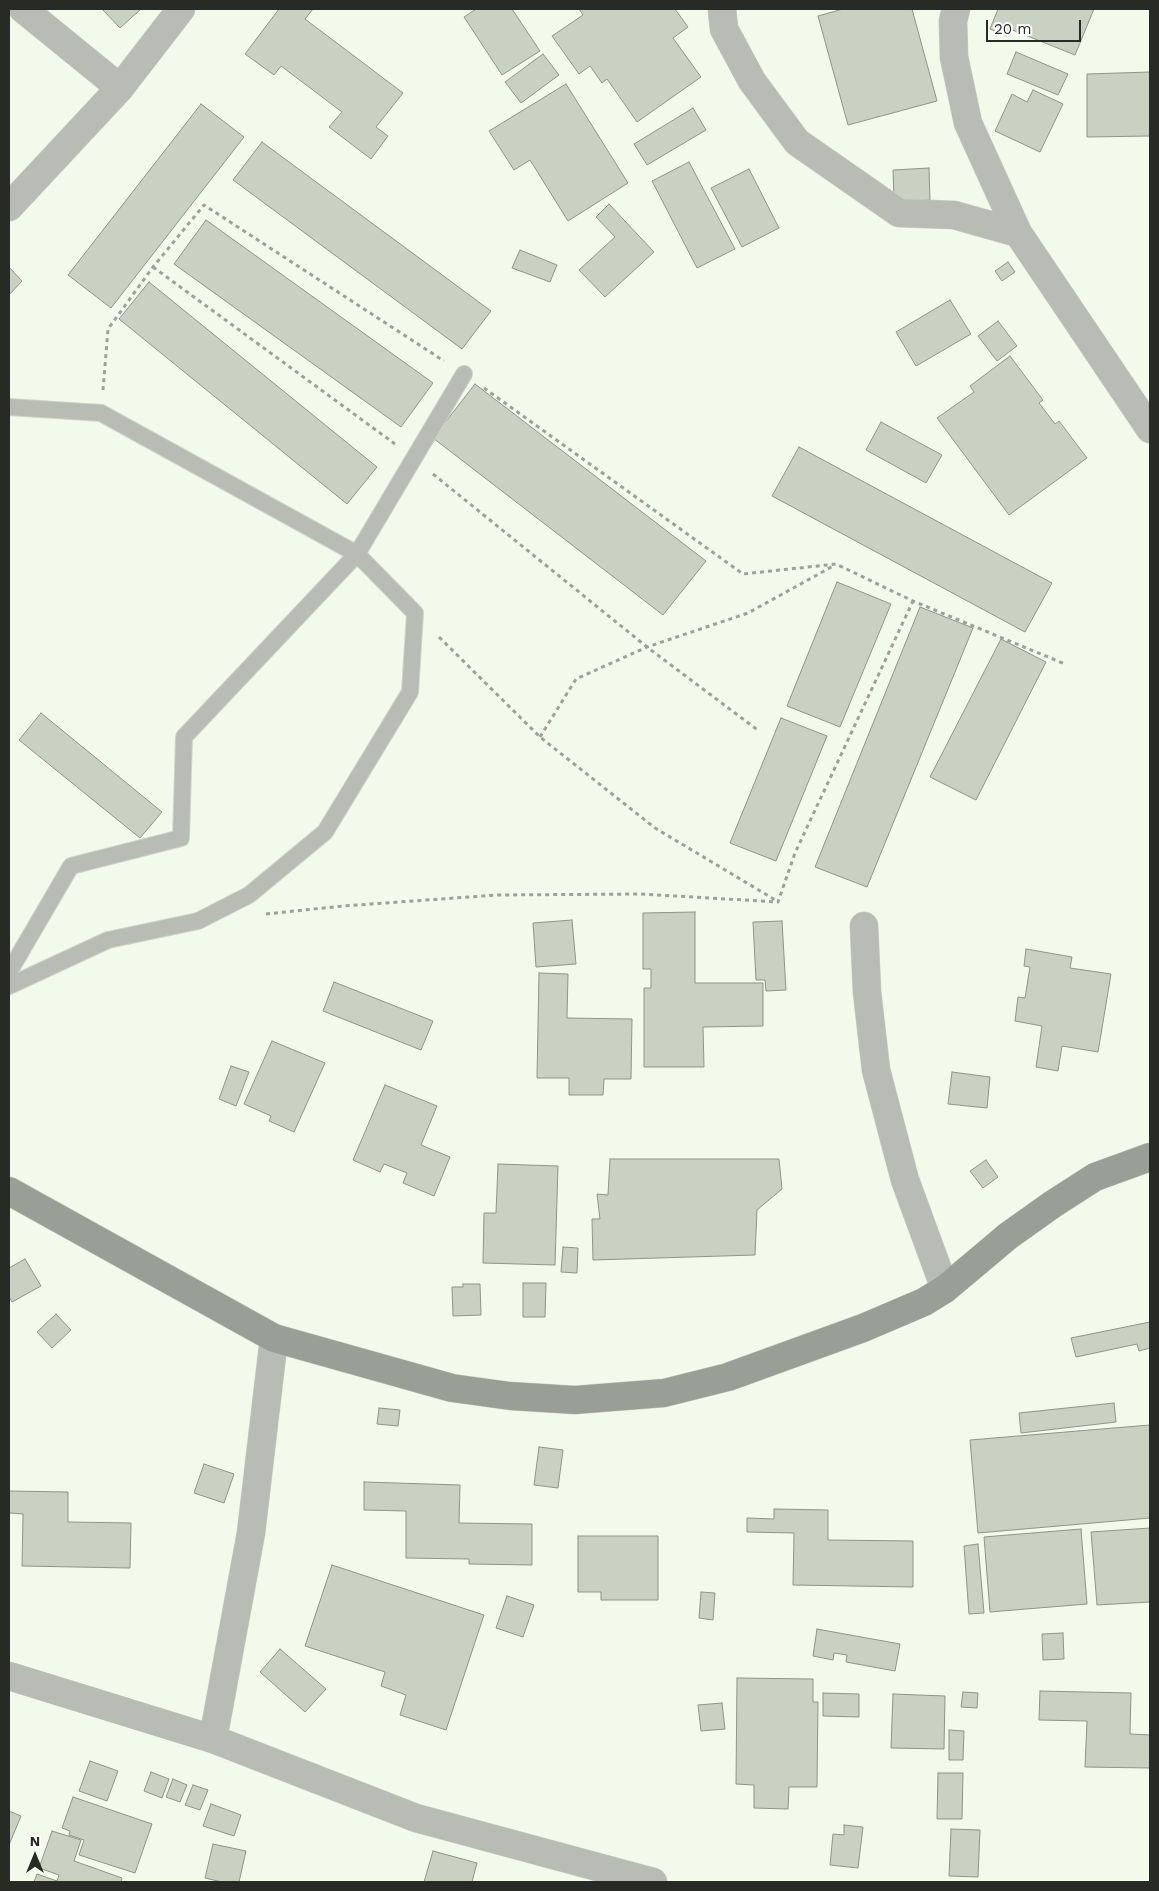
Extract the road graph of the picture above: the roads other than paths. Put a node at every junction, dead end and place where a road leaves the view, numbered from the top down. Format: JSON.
{"nodes":[{"id":1,"x":23,"y":9,"type":"edge"},
{"id":2,"x":181,"y":9,"type":"edge"},
{"id":3,"x":722,"y":9,"type":"edge"},
{"id":4,"x":956,"y":9,"type":"edge"},
{"id":5,"x":120,"y":88,"type":"junction"},
{"id":6,"x":9,"y":207,"type":"edge"},
{"id":7,"x":1018,"y":233,"type":"junction"},
{"id":8,"x":464,"y":374,"type":"road end"},
{"id":9,"x":9,"y":407,"type":"edge"},
{"id":10,"x":1150,"y":429,"type":"edge"},
{"id":11,"x":358,"y":554,"type":"junction"},
{"id":12,"x":864,"y":926,"type":"dead end"},
{"id":13,"x":9,"y":972,"type":"edge"},
{"id":14,"x":9,"y":986,"type":"edge"},
{"id":15,"x":1150,"y":1157,"type":"edge"},
{"id":16,"x":9,"y":1191,"type":"edge"},
{"id":17,"x":945,"y":1288,"type":"junction"},
{"id":18,"x":274,"y":1338,"type":"junction"},
{"id":19,"x":9,"y":1676,"type":"edge"},
{"id":20,"x":213,"y":1739,"type":"junction"},
{"id":21,"x":653,"y":1882,"type":"edge"}],
"edges":[{"from":1,"to":5,"type":"street"},
{"from":2,"to":5,"type":"street"},
{"from":3,"to":7,"type":"street"},
{"from":4,"to":7,"type":"street"},
{"from":5,"to":6,"type":"street"},
{"from":7,"to":10,"type":"street"},
{"from":8,"to":11,"type":"lane"},
{"from":9,"to":11,"type":"lane"},
{"from":11,"to":13,"type":"lane"},
{"from":11,"to":14,"type":"lane"},
{"from":12,"to":17,"type":"street"},
{"from":15,"to":17,"type":"main road"},
{"from":16,"to":18,"type":"main road"},
{"from":17,"to":18,"type":"main road"},
{"from":18,"to":20,"type":"street"},
{"from":19,"to":20,"type":"street"},
{"from":20,"to":21,"type":"street"}]}
